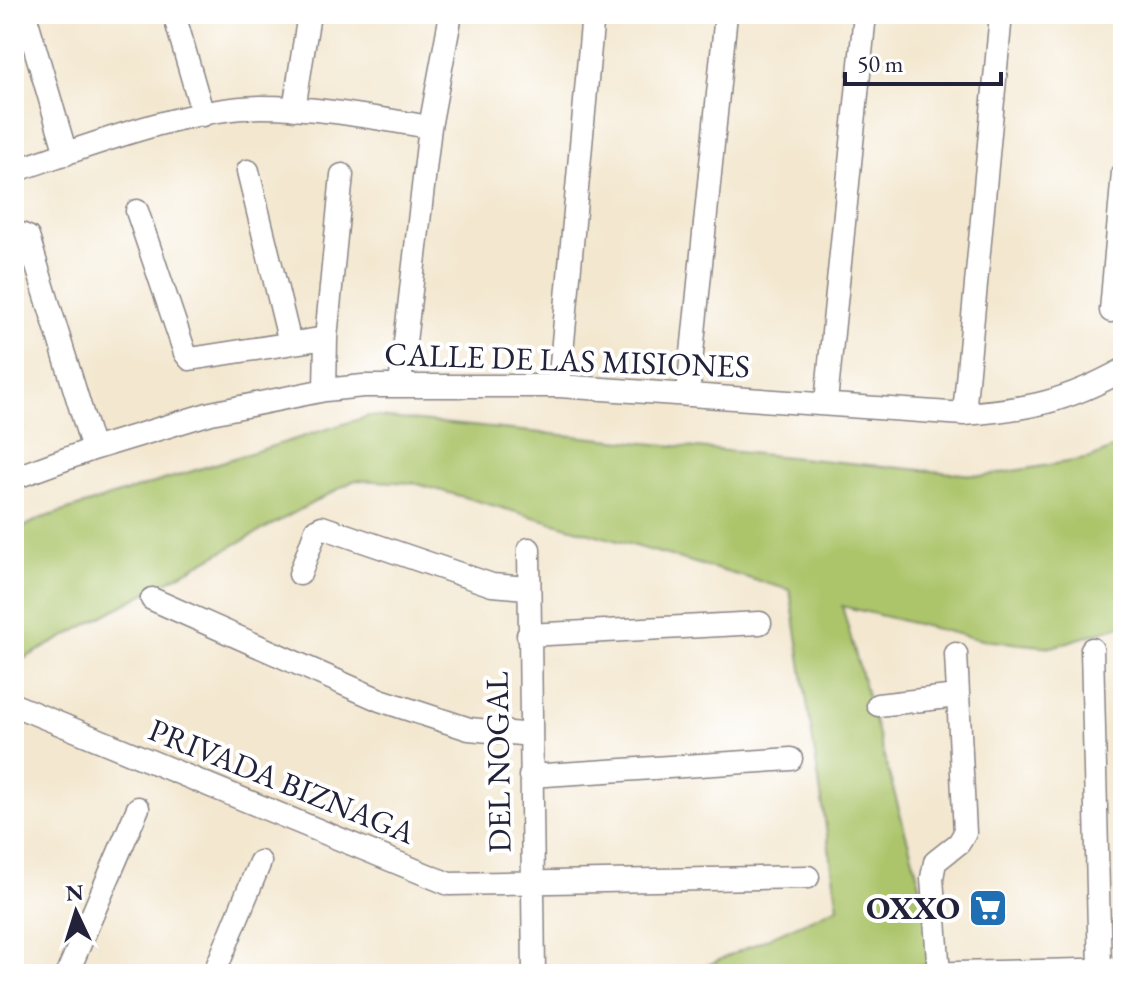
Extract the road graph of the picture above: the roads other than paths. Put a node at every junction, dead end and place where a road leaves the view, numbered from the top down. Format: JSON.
{"nodes":[{"id":1,"x":25,"y":14,"type":"edge"},
{"id":2,"x":174,"y":14,"type":"edge"},
{"id":3,"x":309,"y":14,"type":"edge"},
{"id":4,"x":451,"y":14,"type":"edge"},
{"id":5,"x":593,"y":14,"type":"edge"},
{"id":6,"x":726,"y":14,"type":"edge"},
{"id":7,"x":865,"y":14,"type":"edge"},
{"id":8,"x":1001,"y":14,"type":"edge"},
{"id":9,"x":294,"y":109,"type":"junction"},
{"id":10,"x":203,"y":115,"type":"junction"},
{"id":11,"x":430,"y":127,"type":"junction"},
{"id":12,"x":66,"y":154,"type":"junction"},
{"id":13,"x":14,"y":171,"type":"edge"},
{"id":14,"x":248,"y":171,"type":"dead end"},
{"id":15,"x":1123,"y":172,"type":"edge"},
{"id":16,"x":342,"y":175,"type":"dead end"},
{"id":17,"x":137,"y":211,"type":"dead end"},
{"id":18,"x":14,"y":231,"type":"edge"},
{"id":19,"x":1119,"y":274,"type":"edge"},
{"id":20,"x":1111,"y":311,"type":"dead end"},
{"id":21,"x":326,"y":338,"type":"junction"},
{"id":22,"x":290,"y":343,"type":"junction"},
{"id":23,"x":1123,"y":370,"type":"edge"},
{"id":24,"x":400,"y":385,"type":"junction"},
{"id":25,"x":559,"y":386,"type":"junction"},
{"id":26,"x":325,"y":390,"type":"junction"},
{"id":27,"x":688,"y":393,"type":"junction"},
{"id":28,"x":826,"y":402,"type":"junction"},
{"id":29,"x":964,"y":414,"type":"junction"},
{"id":30,"x":93,"y":449,"type":"junction"},
{"id":31,"x":14,"y":478,"type":"edge"},
{"id":32,"x":529,"y":549,"type":"dead end"},
{"id":33,"x":300,"y":574,"type":"dead end"},
{"id":34,"x":527,"y":588,"type":"junction"},
{"id":35,"x":152,"y":599,"type":"dead end"},
{"id":36,"x":760,"y":623,"type":"dead end"},
{"id":37,"x":528,"y":635,"type":"junction"},
{"id":38,"x":1092,"y":649,"type":"dead end"},
{"id":39,"x":956,"y":654,"type":"dead end"},
{"id":40,"x":957,"y":696,"type":"junction"},
{"id":41,"x":14,"y":705,"type":"edge"},
{"id":42,"x":878,"y":705,"type":"dead end"},
{"id":43,"x":531,"y":735,"type":"junction"},
{"id":44,"x":791,"y":759,"type":"dead end"},
{"id":45,"x":530,"y":776,"type":"junction"},
{"id":46,"x":138,"y":808,"type":"dead end"},
{"id":47,"x":260,"y":862,"type":"dead end"},
{"id":48,"x":808,"y":877,"type":"dead end"},
{"id":49,"x":532,"y":885,"type":"junction"},
{"id":50,"x":1123,"y":969,"type":"edge"},
{"id":51,"x":1100,"y":970,"type":"junction"},
{"id":52,"x":67,"y":974,"type":"edge"},
{"id":53,"x":214,"y":974,"type":"edge"},
{"id":54,"x":534,"y":974,"type":"edge"},
{"id":55,"x":919,"y":974,"type":"edge"},
{"id":56,"x":939,"y":974,"type":"edge"}],
"edges":[{"from":1,"to":12,"type":"street"},
{"from":2,"to":10,"type":"street"},
{"from":3,"to":9,"type":"street"},
{"from":4,"to":11,"type":"street"},
{"from":5,"to":25,"type":"street"},
{"from":6,"to":27,"type":"street"},
{"from":7,"to":28,"type":"street"},
{"from":8,"to":29,"type":"street"},
{"from":9,"to":10,"type":"street"},
{"from":9,"to":11,"type":"street"},
{"from":10,"to":12,"type":"street"},
{"from":11,"to":24,"type":"street"},
{"from":12,"to":13,"type":"street"},
{"from":14,"to":22,"type":"street"},
{"from":15,"to":19,"type":"street"},
{"from":16,"to":21,"type":"street"},
{"from":17,"to":22,"type":"street"},
{"from":18,"to":30,"type":"street"},
{"from":19,"to":20,"type":"street"},
{"from":21,"to":22,"type":"street"},
{"from":21,"to":26,"type":"street"},
{"from":23,"to":29,"type":"street","name":"CALLE DE LAS MISIONES"},
{"from":24,"to":25,"type":"street","name":"CALLE DE LAS MISIONES"},
{"from":24,"to":26,"type":"street","name":"CALLE DE LAS MISIONES"},
{"from":25,"to":27,"type":"street","name":"CALLE DE LAS MISIONES"},
{"from":26,"to":30,"type":"street","name":"CALLE DE LAS MISIONES"},
{"from":27,"to":28,"type":"street","name":"CALLE DE LAS MISIONES"},
{"from":28,"to":29,"type":"street","name":"CALLE DE LAS MISIONES"},
{"from":30,"to":31,"type":"street","name":"CALLE DE LAS MISIONES"},
{"from":32,"to":34,"type":"street","name":"DEL NOGAL"},
{"from":33,"to":34,"type":"street"},
{"from":34,"to":37,"type":"street","name":"DEL NOGAL"},
{"from":35,"to":43,"type":"street"},
{"from":36,"to":37,"type":"street"},
{"from":37,"to":43,"type":"street","name":"DEL NOGAL"},
{"from":38,"to":51,"type":"street"},
{"from":39,"to":40,"type":"street"},
{"from":40,"to":42,"type":"street"},
{"from":40,"to":56,"type":"street"},
{"from":41,"to":49,"type":"street","name":"PRIVADA BIZNAGA"},
{"from":43,"to":45,"type":"street","name":"DEL NOGAL"},
{"from":44,"to":45,"type":"street"},
{"from":45,"to":49,"type":"street","name":"DEL NOGAL"},
{"from":46,"to":52,"type":"street"},
{"from":47,"to":53,"type":"street"},
{"from":48,"to":49,"type":"street","name":"PRIVADA BIZNAGA"},
{"from":49,"to":54,"type":"street","name":"DEL NOGAL"},
{"from":50,"to":51,"type":"street"},
{"from":51,"to":56,"type":"street"},
{"from":55,"to":56,"type":"street"}]}
